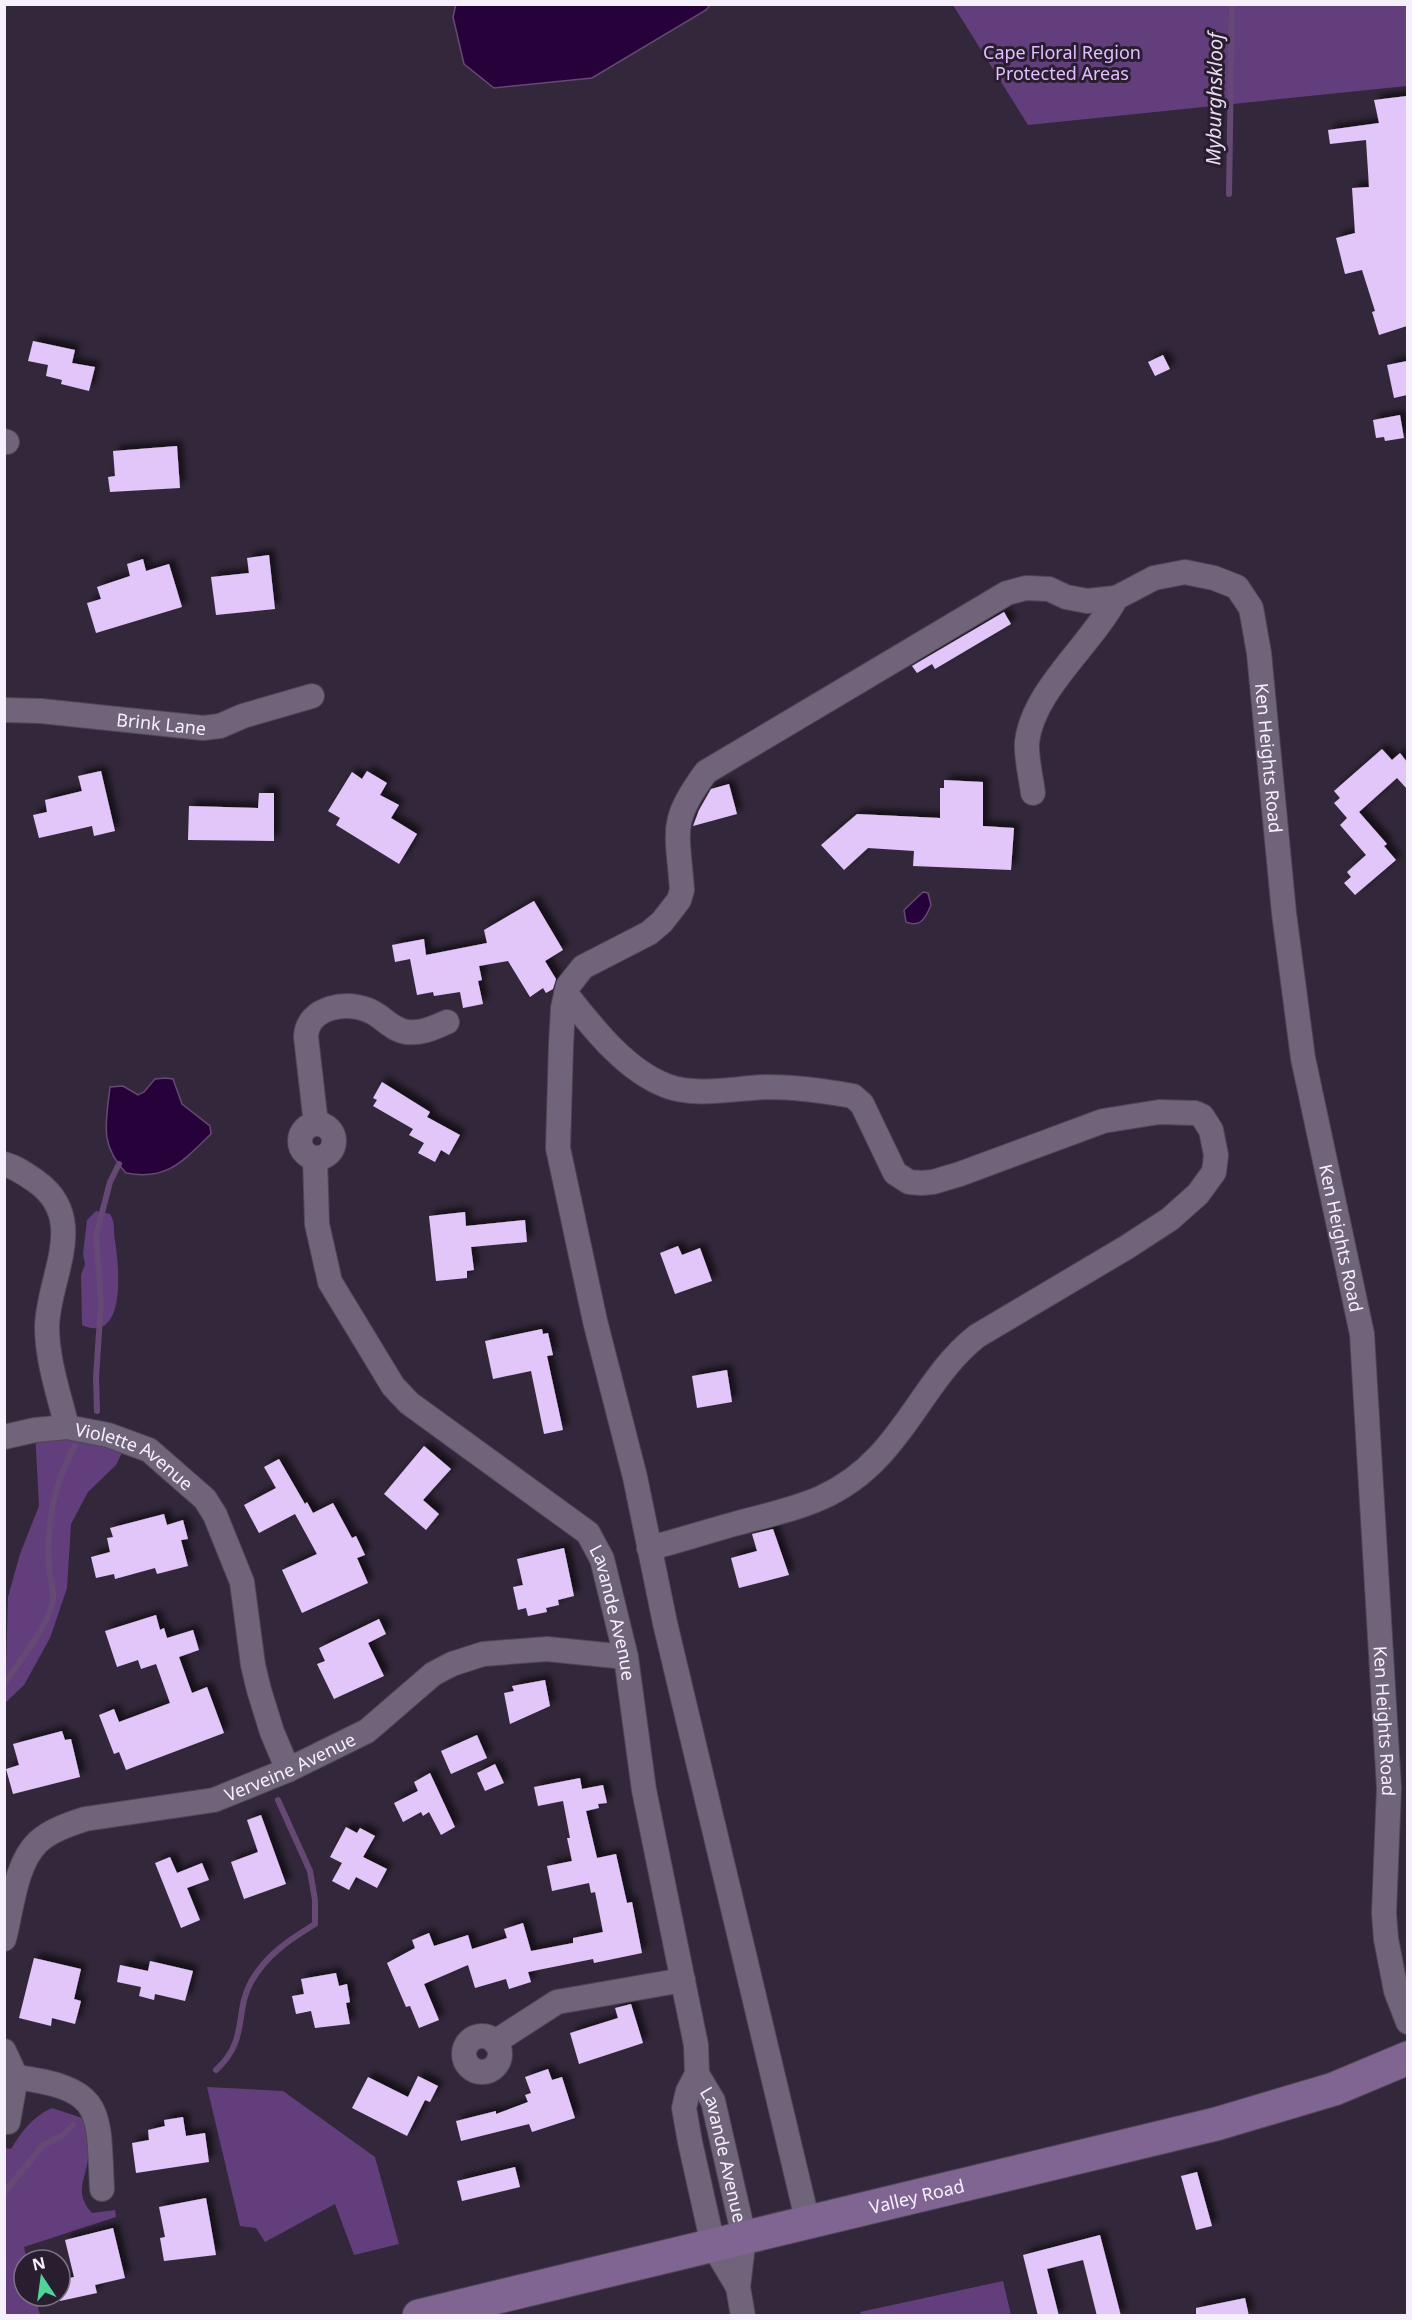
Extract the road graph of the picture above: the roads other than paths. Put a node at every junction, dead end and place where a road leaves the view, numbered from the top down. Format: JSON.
{"nodes":[{"id":1,"x":1116,"y":598,"type":"junction"},
{"id":2,"x":312,"y":696,"type":"dead end"},
{"id":3,"x":4,"y":710,"type":"edge"},
{"id":4,"x":1033,"y":793,"type":"dead end"},
{"id":5,"x":566,"y":994,"type":"junction"},
{"id":6,"x":447,"y":1022,"type":"dead end"},
{"id":7,"x":4,"y":1164,"type":"edge"},
{"id":8,"x":67,"y":1427,"type":"junction"},
{"id":9,"x":4,"y":1437,"type":"edge"},
{"id":10,"x":650,"y":1548,"type":"junction"},
{"id":11,"x":626,"y":1657,"type":"junction"},
{"id":12,"x":288,"y":1770,"type":"junction"},
{"id":13,"x":4,"y":1939,"type":"edge"},
{"id":14,"x":683,"y":1980,"type":"junction"},
{"id":15,"x":1407,"y":2022,"type":"edge"},
{"id":16,"x":495,"y":2042,"type":"dead end"},
{"id":17,"x":4,"y":2050,"type":"edge"},
{"id":18,"x":1407,"y":2058,"type":"edge"},
{"id":19,"x":697,"y":2074,"type":"junction"},
{"id":20,"x":16,"y":2078,"type":"junction"},
{"id":21,"x":8,"y":2122,"type":"dead end"},
{"id":22,"x":729,"y":2164,"type":"junction"},
{"id":23,"x":698,"y":2181,"type":"junction"},
{"id":24,"x":102,"y":2189,"type":"dead end"},
{"id":25,"x":808,"y":2223,"type":"junction"},
{"id":26,"x":744,"y":2237,"type":"junction"},
{"id":27,"x":712,"y":2245,"type":"junction"},
{"id":28,"x":738,"y":2286,"type":"junction"},
{"id":29,"x":419,"y":2316,"type":"edge"},
{"id":30,"x":743,"y":2316,"type":"edge"}],
"edges":[{"from":1,"to":4,"type":"street"},
{"from":1,"to":5,"type":"street"},
{"from":1,"to":15,"type":"street","name":"Ken Heights Road"},
{"from":2,"to":3,"type":"street","name":"Brink Lane"},
{"from":5,"to":10,"type":"street"},
{"from":5,"to":10,"type":"street"},
{"from":6,"to":11,"type":"street","name":"Lavande Avenue"},
{"from":7,"to":8,"type":"street","name":"Violette Avenue"},
{"from":8,"to":9,"type":"street"},
{"from":8,"to":12,"type":"street","name":"Violette Avenue"},
{"from":10,"to":25,"type":"street"},
{"from":11,"to":12,"type":"street","name":"Verveine Avenue"},
{"from":11,"to":14,"type":"street","name":"Lavande Avenue"},
{"from":12,"to":13,"type":"street","name":"Verveine Avenue"},
{"from":14,"to":16,"type":"street"},
{"from":14,"to":19,"type":"street","name":"Lavande Avenue"},
{"from":17,"to":20,"type":"street"},
{"from":18,"to":25,"type":"street","name":"Valley Road"},
{"from":19,"to":22,"type":"street","name":"Lavande Avenue"},
{"from":19,"to":23,"type":"street","name":"Lavande Avenue"},
{"from":20,"to":21,"type":"street"},
{"from":20,"to":24,"type":"street"},
{"from":22,"to":23,"type":"street"},
{"from":22,"to":26,"type":"street","name":"Lavande Avenue"},
{"from":23,"to":27,"type":"street","name":"Lavande Avenue"},
{"from":25,"to":26,"type":"street","name":"Valley Road"},
{"from":26,"to":27,"type":"street","name":"Valley Road"},
{"from":26,"to":28,"type":"street","name":"Lavande Avenue"},
{"from":27,"to":28,"type":"street"},
{"from":27,"to":29,"type":"street","name":"Valley Road"},
{"from":28,"to":30,"type":"street"}]}
